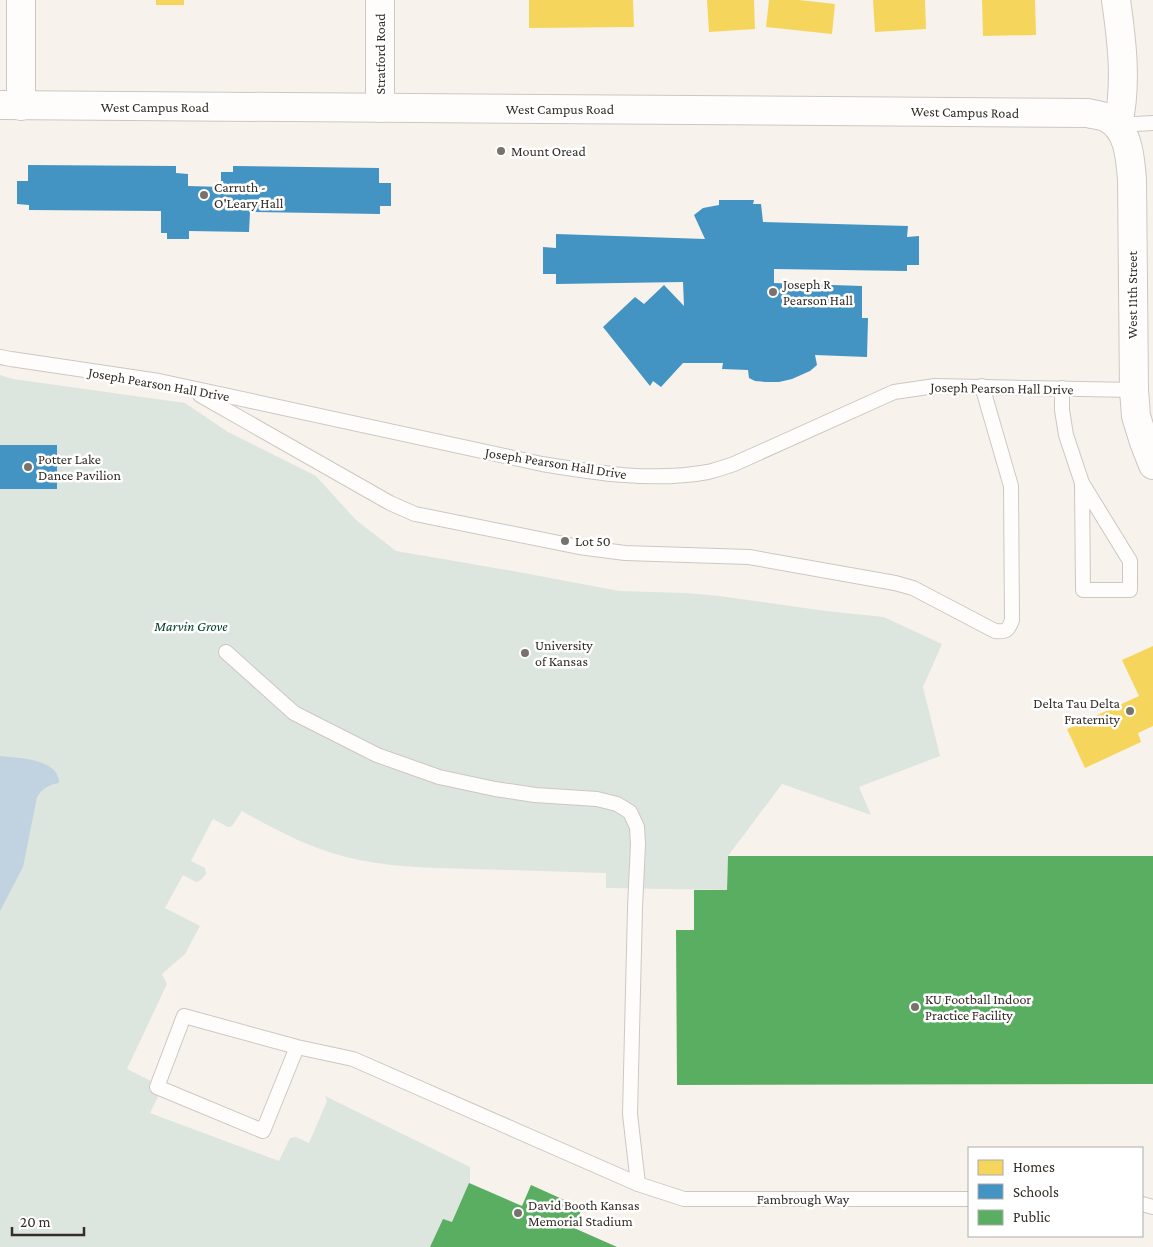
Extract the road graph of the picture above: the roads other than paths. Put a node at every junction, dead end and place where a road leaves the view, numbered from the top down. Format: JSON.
{"nodes":[{"id":1,"x":21,"y":0,"type":"edge"},
{"id":2,"x":380,"y":0,"type":"edge"},
{"id":3,"x":1116,"y":0,"type":"edge"},
{"id":4,"x":10,"y":106,"type":"edge"},
{"id":5,"x":380,"y":108,"type":"junction"},
{"id":6,"x":1153,"y":123,"type":"edge"},
{"id":7,"x":1118,"y":126,"type":"junction"},
{"id":8,"x":0,"y":357,"type":"edge"},
{"id":9,"x":982,"y":386,"type":"junction"},
{"id":10,"x":187,"y":388,"type":"junction"},
{"id":11,"x":1062,"y":388,"type":"junction"},
{"id":12,"x":1134,"y":390,"type":"junction"},
{"id":13,"x":1150,"y":449,"type":"edge"},
{"id":14,"x":1082,"y":484,"type":"junction"},
{"id":15,"x":226,"y":652,"type":"dead end"},
{"id":16,"x":297,"y":1047,"type":"junction"},
{"id":17,"x":638,"y":1184,"type":"junction"},
{"id":18,"x":968,"y":1199,"type":"edge"}],
"edges":[{"from":1,"to":4,"type":"street"},
{"from":2,"to":5,"type":"street","name":"Stratford Road"},
{"from":3,"to":7,"type":"street"},
{"from":4,"to":5,"type":"street","name":"West Campus Road"},
{"from":5,"to":7,"type":"street","name":"West Campus Road"},
{"from":6,"to":7,"type":"lane"},
{"from":7,"to":12,"type":"street","name":"West 11th Street"},
{"from":8,"to":10,"type":"lane","name":"Joseph Pearson Hall Drive"},
{"from":9,"to":10,"type":"lane","name":"Joseph Pearson Hall Drive"},
{"from":9,"to":10,"type":"lane"},
{"from":9,"to":11,"type":"lane","name":"Joseph Pearson Hall Drive"},
{"from":11,"to":12,"type":"lane","name":"Joseph Pearson Hall Drive"},
{"from":11,"to":14,"type":"lane"},
{"from":12,"to":13,"type":"street","name":"West 11th Street"},
{"from":14,"to":14,"type":"lane"},
{"from":15,"to":17,"type":"lane"},
{"from":16,"to":16,"type":"lane","name":"Fambrough Way"},
{"from":16,"to":17,"type":"lane","name":"Fambrough Way"},
{"from":17,"to":18,"type":"lane","name":"Fambrough Way"}]}
